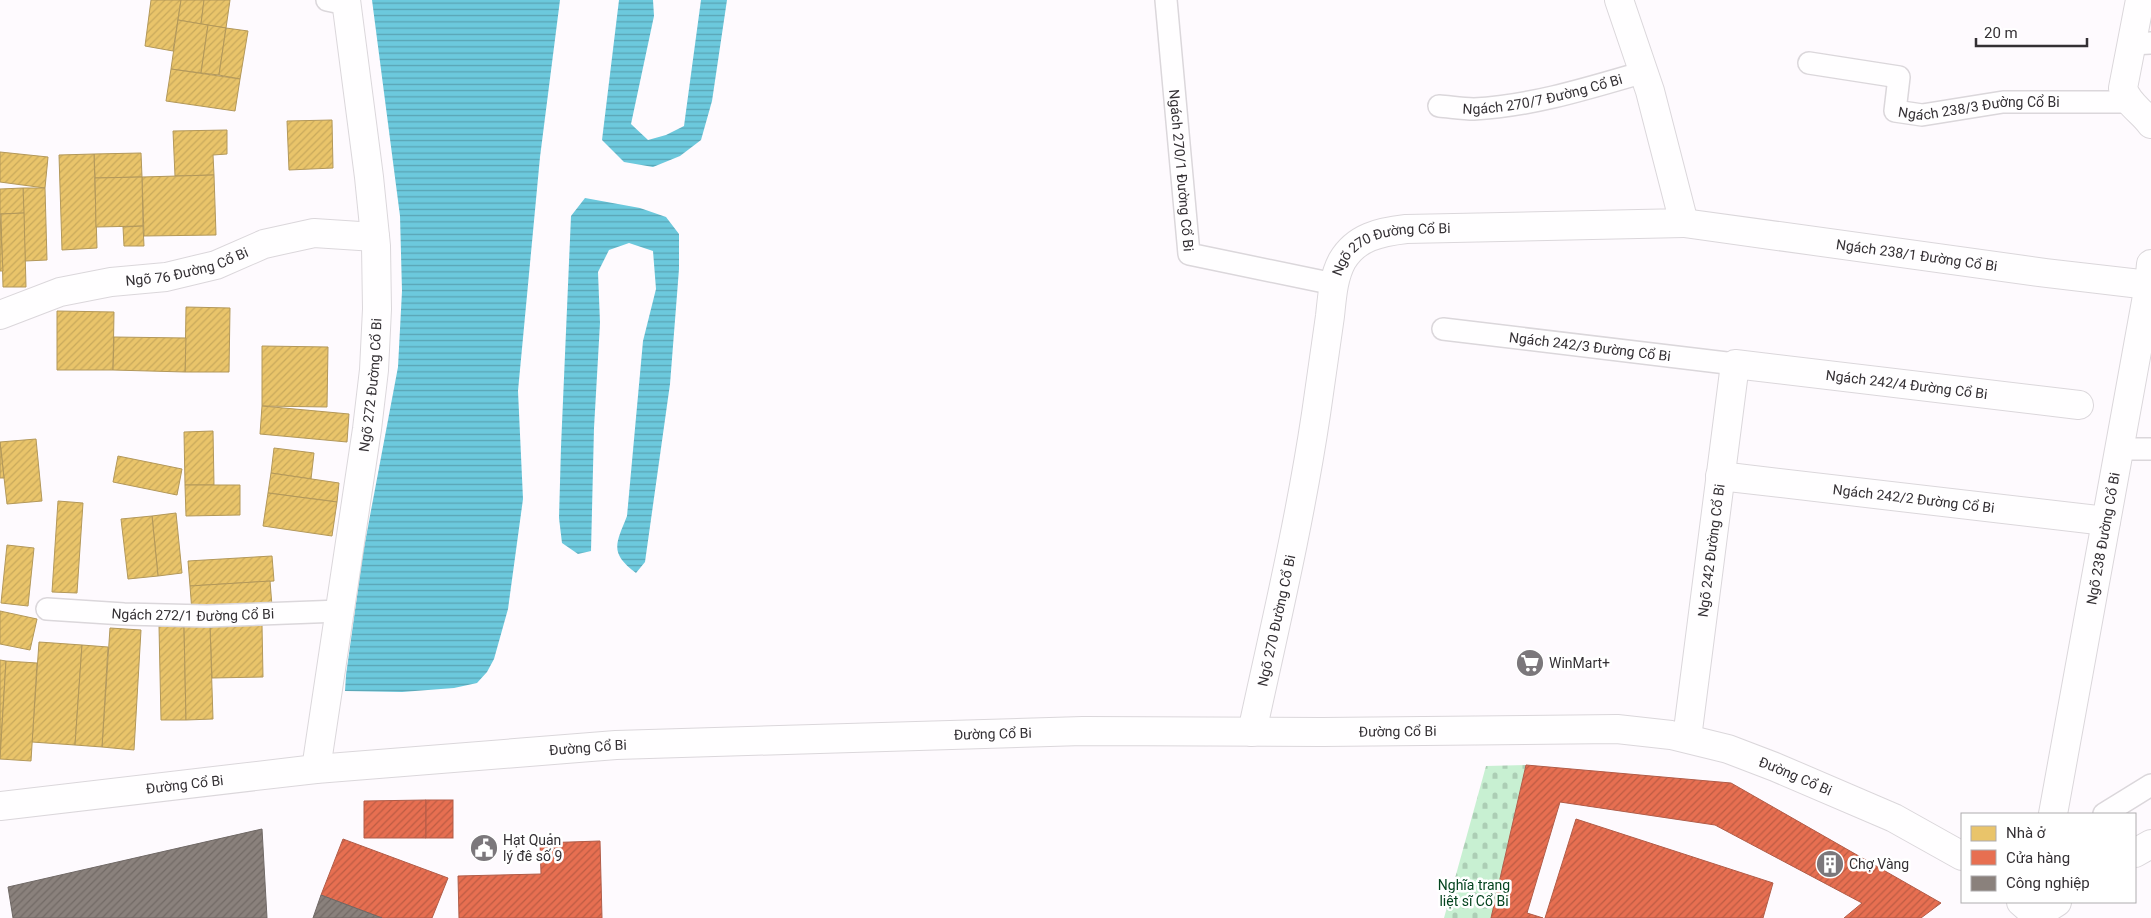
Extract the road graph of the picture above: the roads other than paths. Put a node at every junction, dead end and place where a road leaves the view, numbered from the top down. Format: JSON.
{"nodes":[{"id":1,"x":1166,"y":0,"type":"edge"},
{"id":2,"x":1619,"y":0,"type":"edge"},
{"id":3,"x":2140,"y":0,"type":"edge"},
{"id":4,"x":339,"y":1,"type":"edge"},
{"id":5,"x":2141,"y":44,"type":"edge"},
{"id":6,"x":1809,"y":63,"type":"dead end"},
{"id":7,"x":1644,"y":72,"type":"junction"},
{"id":8,"x":2129,"y":102,"type":"junction"},
{"id":9,"x":1440,"y":106,"type":"dead end"},
{"id":10,"x":2151,"y":124,"type":"edge"},
{"id":11,"x":1684,"y":224,"type":"junction"},
{"id":12,"x":375,"y":237,"type":"junction"},
{"id":13,"x":2150,"y":278,"type":"edge"},
{"id":14,"x":1334,"y":284,"type":"junction"},
{"id":15,"x":0,"y":315,"type":"edge"},
{"id":16,"x":1443,"y":329,"type":"dead end"},
{"id":17,"x":1734,"y":364,"type":"junction"},
{"id":18,"x":2079,"y":405,"type":"dead end"},
{"id":19,"x":2120,"y":449,"type":"junction"},
{"id":20,"x":2151,"y":449,"type":"edge"},
{"id":21,"x":1720,"y":476,"type":"junction"},
{"id":22,"x":2106,"y":521,"type":"junction"},
{"id":23,"x":47,"y":609,"type":"dead end"},
{"id":24,"x":340,"y":611,"type":"junction"},
{"id":25,"x":1252,"y":732,"type":"junction"},
{"id":26,"x":1687,"y":738,"type":"junction"},
{"id":27,"x":316,"y":769,"type":"junction"},
{"id":28,"x":2151,"y":785,"type":"edge"},
{"id":29,"x":0,"y":806,"type":"edge"},
{"id":30,"x":2054,"y":813,"type":"edge"},
{"id":31,"x":2106,"y":813,"type":"edge"},
{"id":32,"x":2151,"y":844,"type":"edge"},
{"id":33,"x":2136,"y":852,"type":"edge"},
{"id":34,"x":1961,"y":855,"type":"edge"}],
"edges":[{"from":1,"to":14,"type":"lane","name":"Ngách 270/1 Đường Cổ Bi"},
{"from":2,"to":7,"type":"street"},
{"from":3,"to":5,"type":"street"},
{"from":4,"to":12,"type":"street","name":"Ngõ 272 Đường Cổ Bi"},
{"from":5,"to":8,"type":"street"},
{"from":6,"to":8,"type":"lane","name":"Ngách 238/3 Đường Cổ Bi"},
{"from":7,"to":9,"type":"lane","name":"Ngách 270/7 Đường Cổ Bi"},
{"from":7,"to":11,"type":"street"},
{"from":8,"to":10,"type":"street"},
{"from":11,"to":13,"type":"street","name":"Ngách 238/1 Đường Cổ Bi"},
{"from":11,"to":14,"type":"street","name":"Ngõ 270 Đường Cổ Bi"},
{"from":12,"to":15,"type":"street","name":"Ngõ 76 Đường Cổ Bi"},
{"from":12,"to":24,"type":"street","name":"Ngõ 272 Đường Cổ Bi"},
{"from":13,"to":19,"type":"street","name":"Ngõ 238 Đường Cổ Bi"},
{"from":14,"to":25,"type":"street","name":"Ngõ 270 Đường Cổ Bi"},
{"from":16,"to":17,"type":"lane","name":"Ngách 242/3 Đường Cổ Bi"},
{"from":17,"to":18,"type":"street","name":"Ngách 242/4 Đường Cổ Bi"},
{"from":17,"to":21,"type":"street","name":"Ngõ 242 Đường Cổ Bi"},
{"from":19,"to":20,"type":"lane"},
{"from":19,"to":22,"type":"street","name":"Ngõ 238 Đường Cổ Bi"},
{"from":21,"to":22,"type":"street","name":"Ngách 242/2 Đường Cổ Bi"},
{"from":21,"to":26,"type":"street","name":"Ngõ 242 Đường Cổ Bi"},
{"from":22,"to":30,"type":"street","name":"Ngõ 238 Đường Cổ Bi"},
{"from":23,"to":24,"type":"lane","name":"Ngách 272/1 Đường Cổ Bi"},
{"from":24,"to":27,"type":"street","name":"Ngõ 272 Đường Cổ Bi"},
{"from":25,"to":26,"type":"street","name":"Đường Cổ Bi"},
{"from":25,"to":27,"type":"street","name":"Đường Cổ Bi"},
{"from":26,"to":34,"type":"street","name":"Đường Cổ Bi"},
{"from":27,"to":29,"type":"street","name":"Đường Cổ Bi"},
{"from":28,"to":31,"type":"lane"},
{"from":32,"to":33,"type":"street"}]}
